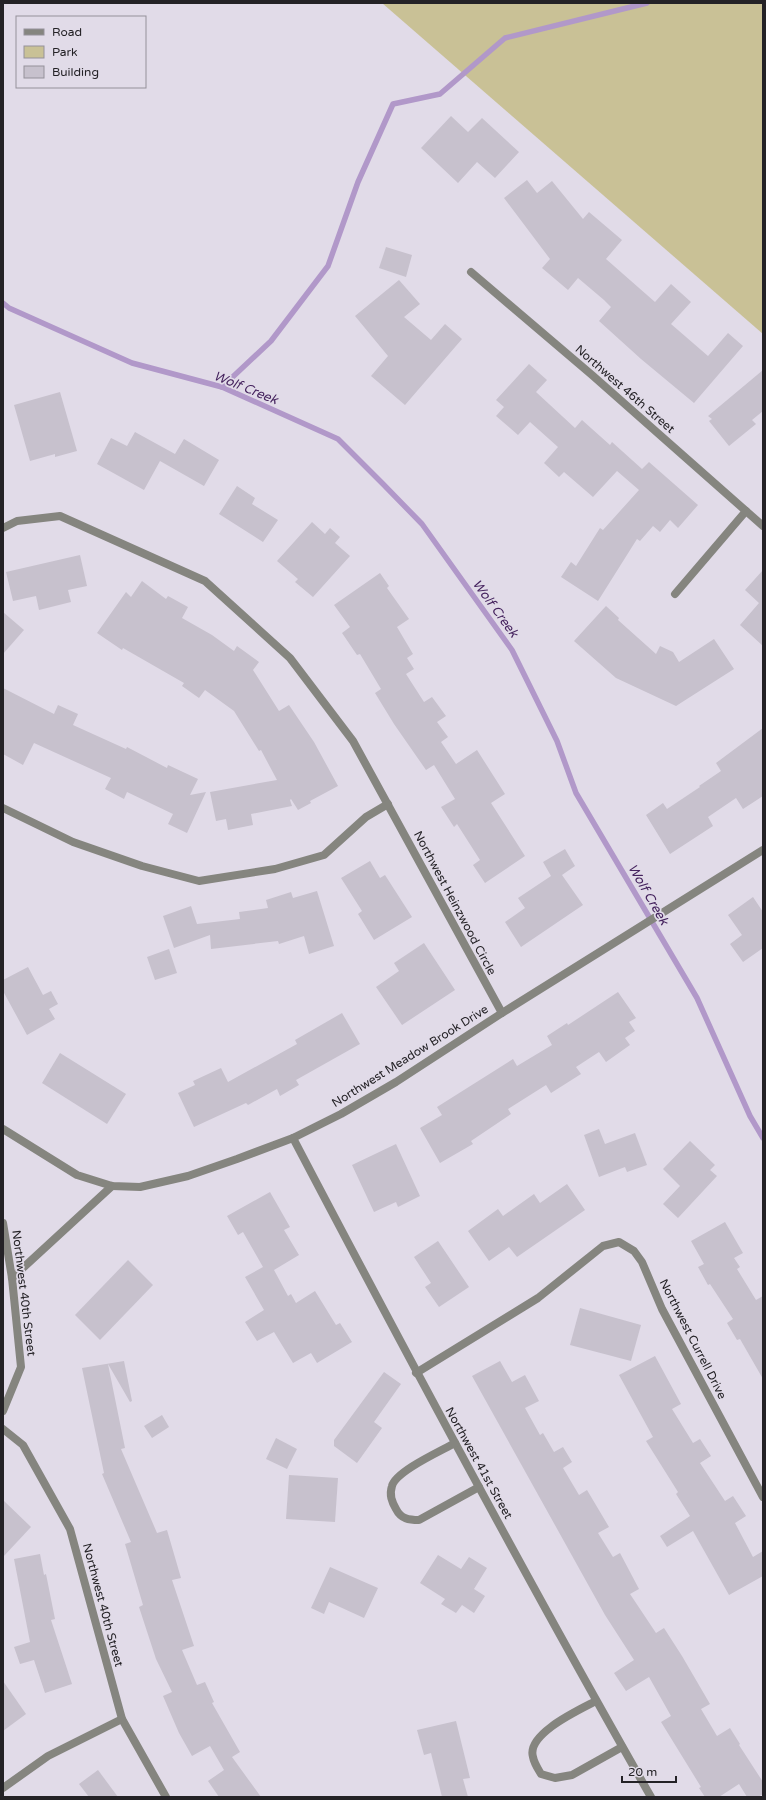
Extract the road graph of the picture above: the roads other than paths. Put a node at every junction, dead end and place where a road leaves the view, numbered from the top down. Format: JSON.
{"nodes":[{"id":1,"x":471,"y":272,"type":"dead end"},
{"id":2,"x":746,"y":511,"type":"junction"},
{"id":3,"x":763,"y":526,"type":"edge"},
{"id":4,"x":3,"y":528,"type":"edge"},
{"id":5,"x":675,"y":594,"type":"dead end"},
{"id":6,"x":388,"y":804,"type":"junction"},
{"id":7,"x":3,"y":808,"type":"edge"},
{"id":8,"x":763,"y":850,"type":"edge"},
{"id":9,"x":502,"y":1013,"type":"junction"},
{"id":10,"x":3,"y":1129,"type":"edge"},
{"id":11,"x":293,"y":1138,"type":"junction"},
{"id":12,"x":112,"y":1186,"type":"junction"},
{"id":13,"x":3,"y":1223,"type":"edge"},
{"id":14,"x":12,"y":1278,"type":"junction"},
{"id":15,"x":416,"y":1373,"type":"junction"},
{"id":16,"x":3,"y":1411,"type":"edge"},
{"id":17,"x":3,"y":1429,"type":"edge"},
{"id":18,"x":454,"y":1443,"type":"junction"},
{"id":19,"x":479,"y":1487,"type":"junction"},
{"id":20,"x":763,"y":1497,"type":"edge"},
{"id":21,"x":596,"y":1701,"type":"junction"},
{"id":22,"x":122,"y":1719,"type":"junction"},
{"id":23,"x":622,"y":1747,"type":"junction"},
{"id":24,"x":3,"y":1788,"type":"edge"},
{"id":25,"x":166,"y":1797,"type":"edge"},
{"id":26,"x":651,"y":1797,"type":"edge"}],
"edges":[{"from":1,"to":2,"type":"street","name":"Northwest 46th Street"},
{"from":2,"to":3,"type":"street","name":"Northwest 46th Street"},
{"from":2,"to":5,"type":"street"},
{"from":4,"to":6,"type":"street","name":"Northwest Heinzwood Circle"},
{"from":6,"to":7,"type":"street"},
{"from":6,"to":9,"type":"street","name":"Northwest Heinzwood Circle"},
{"from":8,"to":9,"type":"street","name":"Northwest Meadow Brook Drive"},
{"from":9,"to":11,"type":"street","name":"Northwest Meadow Brook Drive"},
{"from":10,"to":12,"type":"street","name":"Northwest Meadow Brook Drive"},
{"from":11,"to":12,"type":"street","name":"Northwest Meadow Brook Drive"},
{"from":11,"to":15,"type":"street","name":"Northwest 41st Street"},
{"from":12,"to":14,"type":"street"},
{"from":13,"to":14,"type":"street","name":"Northwest 40th Street"},
{"from":14,"to":16,"type":"street","name":"Northwest 40th Street"},
{"from":15,"to":18,"type":"street","name":"Northwest 41st Street"},
{"from":15,"to":20,"type":"street","name":"Northwest Currell Drive"},
{"from":17,"to":22,"type":"street","name":"Northwest 40th Street"},
{"from":18,"to":19,"type":"street","name":"Northwest 41st Street"},
{"from":18,"to":19,"type":"street"},
{"from":19,"to":21,"type":"street","name":"Northwest 41st Street"},
{"from":21,"to":23,"type":"street","name":"Northwest 41st Street"},
{"from":21,"to":23,"type":"street"},
{"from":22,"to":24,"type":"street"},
{"from":22,"to":25,"type":"street","name":"Northwest 40th Street"},
{"from":23,"to":26,"type":"street","name":"Northwest 41st Street"}]}
